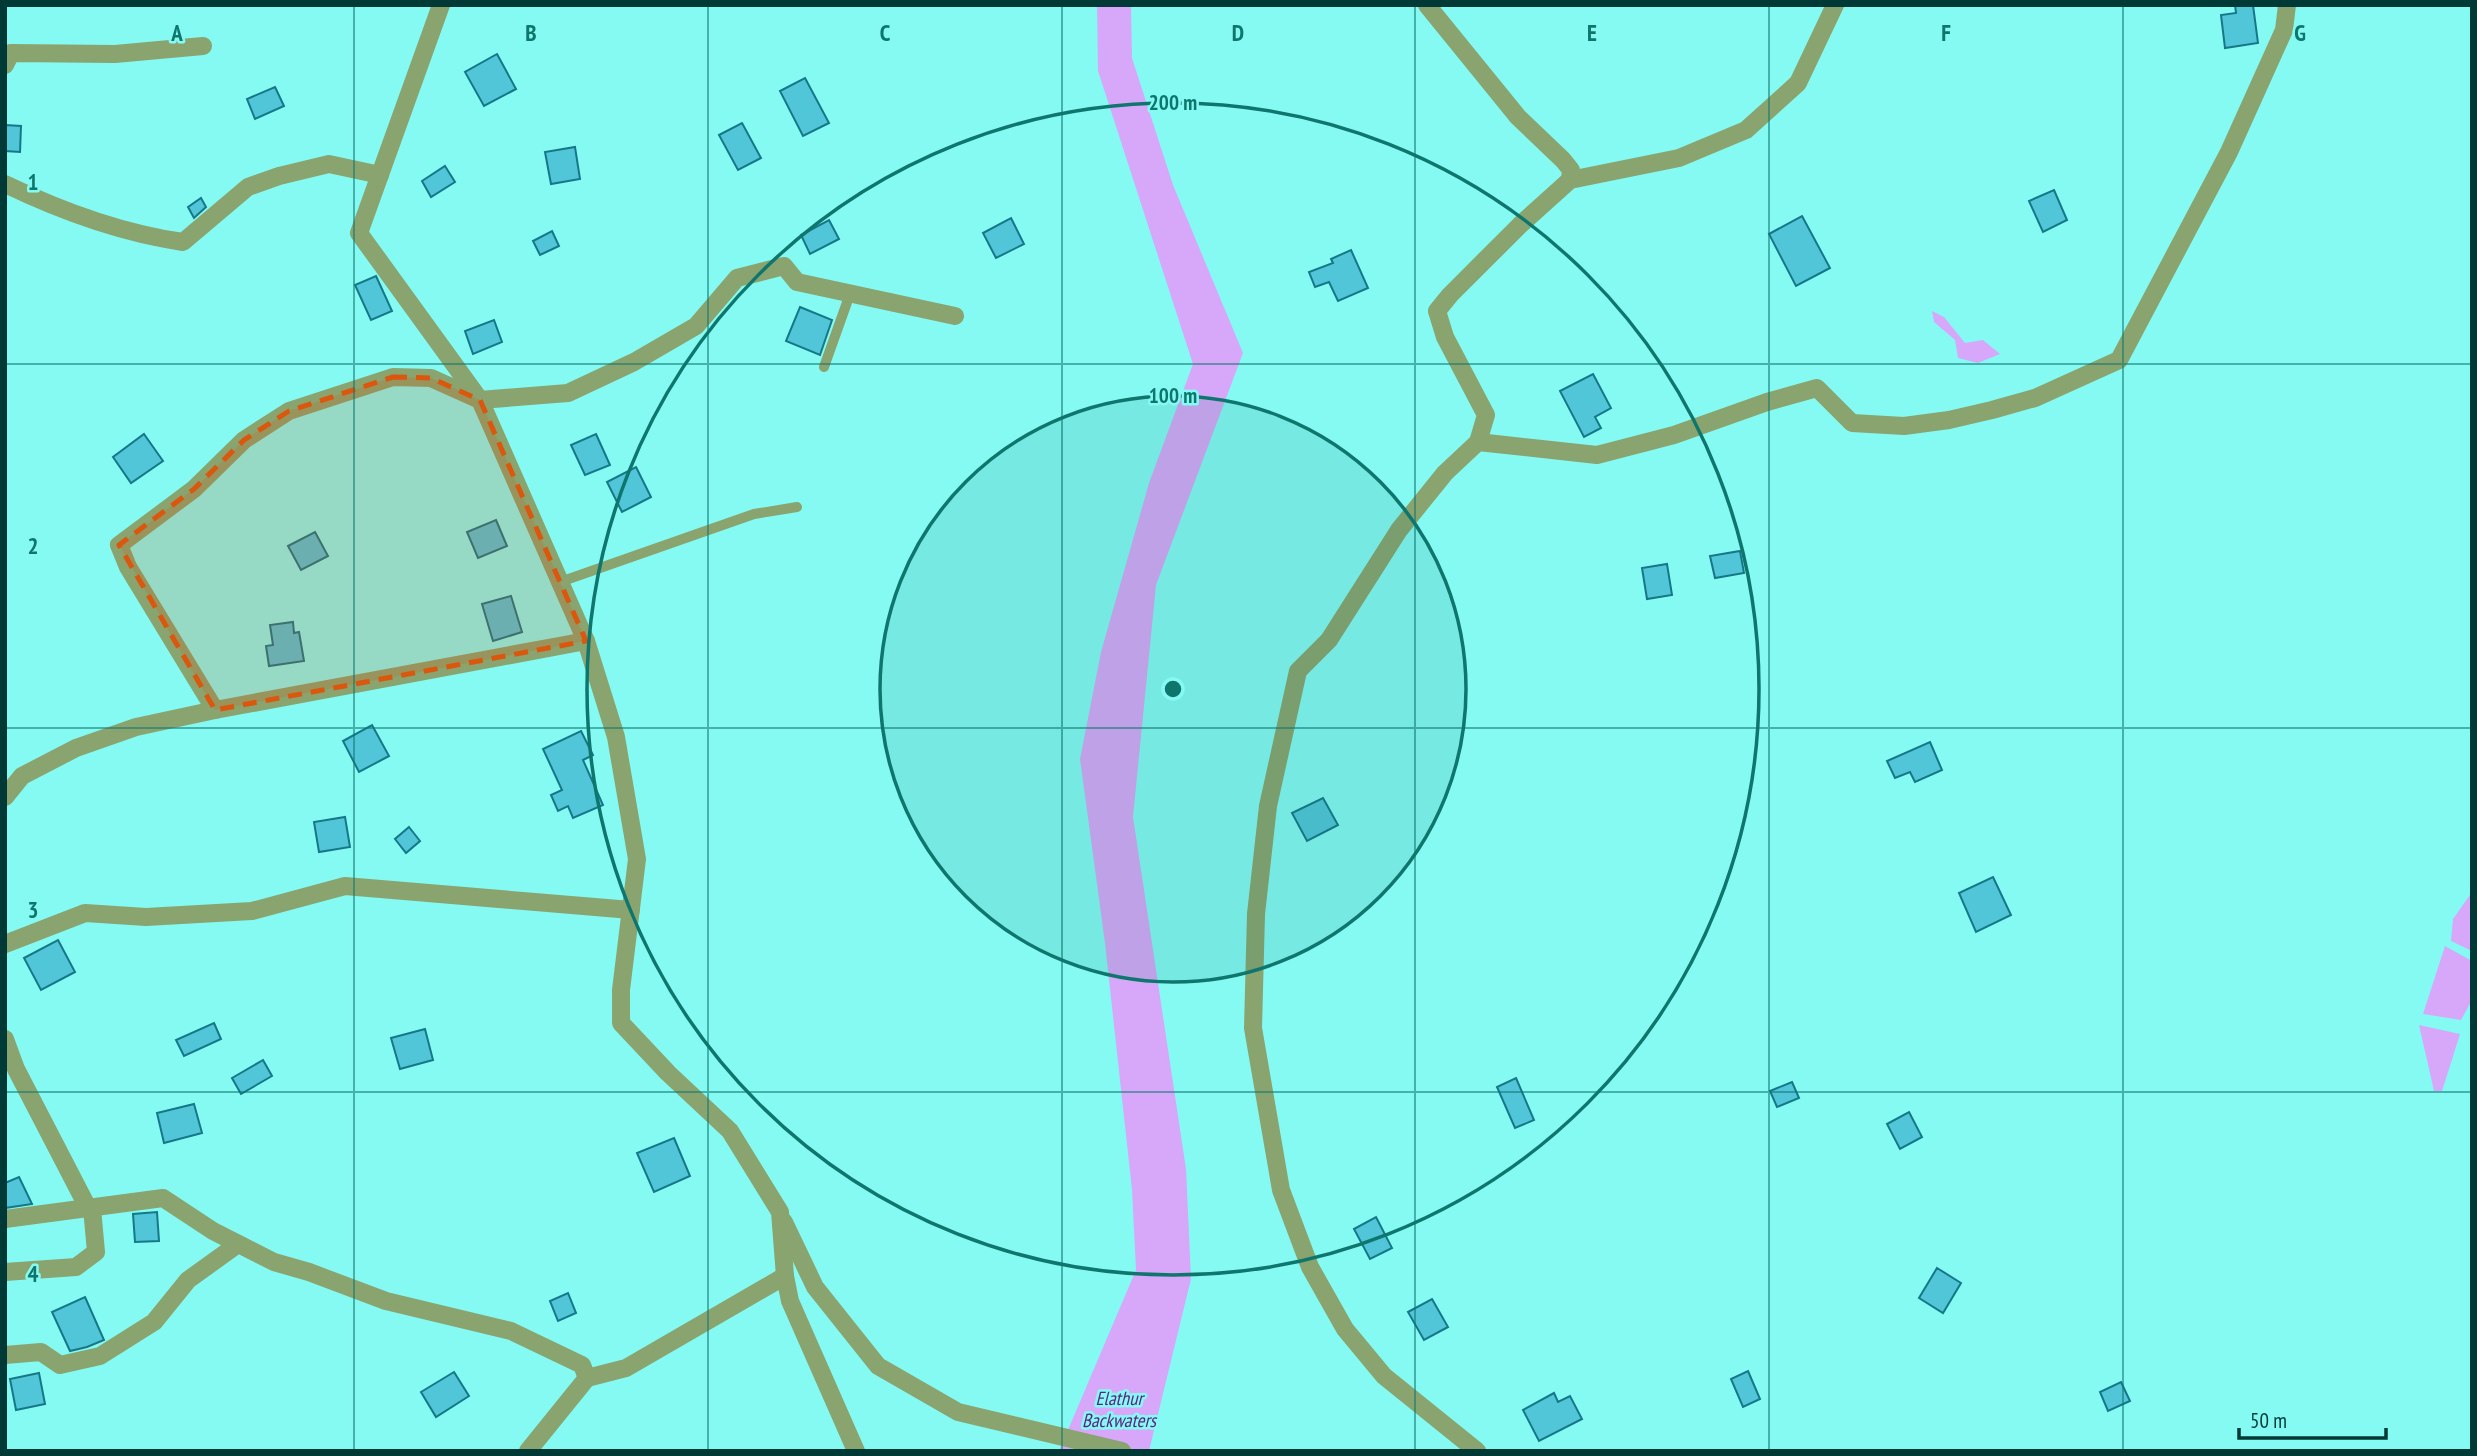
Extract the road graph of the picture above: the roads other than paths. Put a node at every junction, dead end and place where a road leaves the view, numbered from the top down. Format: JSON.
{"nodes":[{"id":1,"x":441,"y":5,"type":"edge"},
{"id":2,"x":1427,"y":5,"type":"edge"},
{"id":3,"x":1835,"y":5,"type":"edge"},
{"id":4,"x":2287,"y":5,"type":"edge"},
{"id":5,"x":203,"y":46,"type":"dead end"},
{"id":6,"x":5,"y":65,"type":"edge"},
{"id":7,"x":380,"y":175,"type":"junction"},
{"id":8,"x":1570,"y":180,"type":"junction"},
{"id":9,"x":5,"y":184,"type":"edge"},
{"id":10,"x":850,"y":293,"type":"junction"},
{"id":11,"x":955,"y":316,"type":"dead end"},
{"id":12,"x":824,"y":367,"type":"dead end"},
{"id":13,"x":480,"y":400,"type":"junction"},
{"id":14,"x":1478,"y":442,"type":"junction"},
{"id":15,"x":797,"y":508,"type":"dead end"},
{"id":16,"x":560,"y":582,"type":"junction"},
{"id":17,"x":586,"y":640,"type":"junction"},
{"id":18,"x":215,"y":710,"type":"junction"},
{"id":19,"x":5,"y":797,"type":"edge"},
{"id":20,"x":631,"y":910,"type":"junction"},
{"id":21,"x":5,"y":944,"type":"edge"},
{"id":22,"x":5,"y":1039,"type":"edge"},
{"id":23,"x":90,"y":1208,"type":"junction"},
{"id":24,"x":780,"y":1212,"type":"junction"},
{"id":25,"x":5,"y":1219,"type":"edge"},
{"id":26,"x":238,"y":1244,"type":"junction"},
{"id":27,"x":5,"y":1272,"type":"edge"},
{"id":28,"x":785,"y":1276,"type":"junction"},
{"id":29,"x":5,"y":1355,"type":"edge"},
{"id":30,"x":584,"y":1371,"type":"junction"},
{"id":31,"x":528,"y":1451,"type":"edge"},
{"id":32,"x":856,"y":1451,"type":"edge"},
{"id":33,"x":1122,"y":1451,"type":"edge"},
{"id":34,"x":1477,"y":1451,"type":"edge"}],
"edges":[{"from":1,"to":7,"type":"street"},
{"from":2,"to":8,"type":"street"},
{"from":3,"to":8,"type":"street"},
{"from":4,"to":14,"type":"street"},
{"from":5,"to":6,"type":"street"},
{"from":7,"to":9,"type":"street"},
{"from":7,"to":13,"type":"street"},
{"from":8,"to":14,"type":"street"},
{"from":10,"to":11,"type":"street"},
{"from":10,"to":12,"type":"lane"},
{"from":10,"to":13,"type":"street"},
{"from":13,"to":16,"type":"street"},
{"from":13,"to":18,"type":"street"},
{"from":14,"to":34,"type":"street"},
{"from":15,"to":16,"type":"lane"},
{"from":16,"to":17,"type":"street"},
{"from":17,"to":18,"type":"street"},
{"from":17,"to":20,"type":"street"},
{"from":18,"to":19,"type":"street"},
{"from":20,"to":21,"type":"street"},
{"from":20,"to":24,"type":"street"},
{"from":22,"to":23,"type":"street"},
{"from":23,"to":25,"type":"street"},
{"from":23,"to":26,"type":"street"},
{"from":23,"to":27,"type":"street"},
{"from":24,"to":28,"type":"street"},
{"from":24,"to":33,"type":"street"},
{"from":26,"to":29,"type":"street"},
{"from":26,"to":30,"type":"street"},
{"from":28,"to":30,"type":"street"},
{"from":28,"to":32,"type":"street"},
{"from":30,"to":31,"type":"street"}]}
